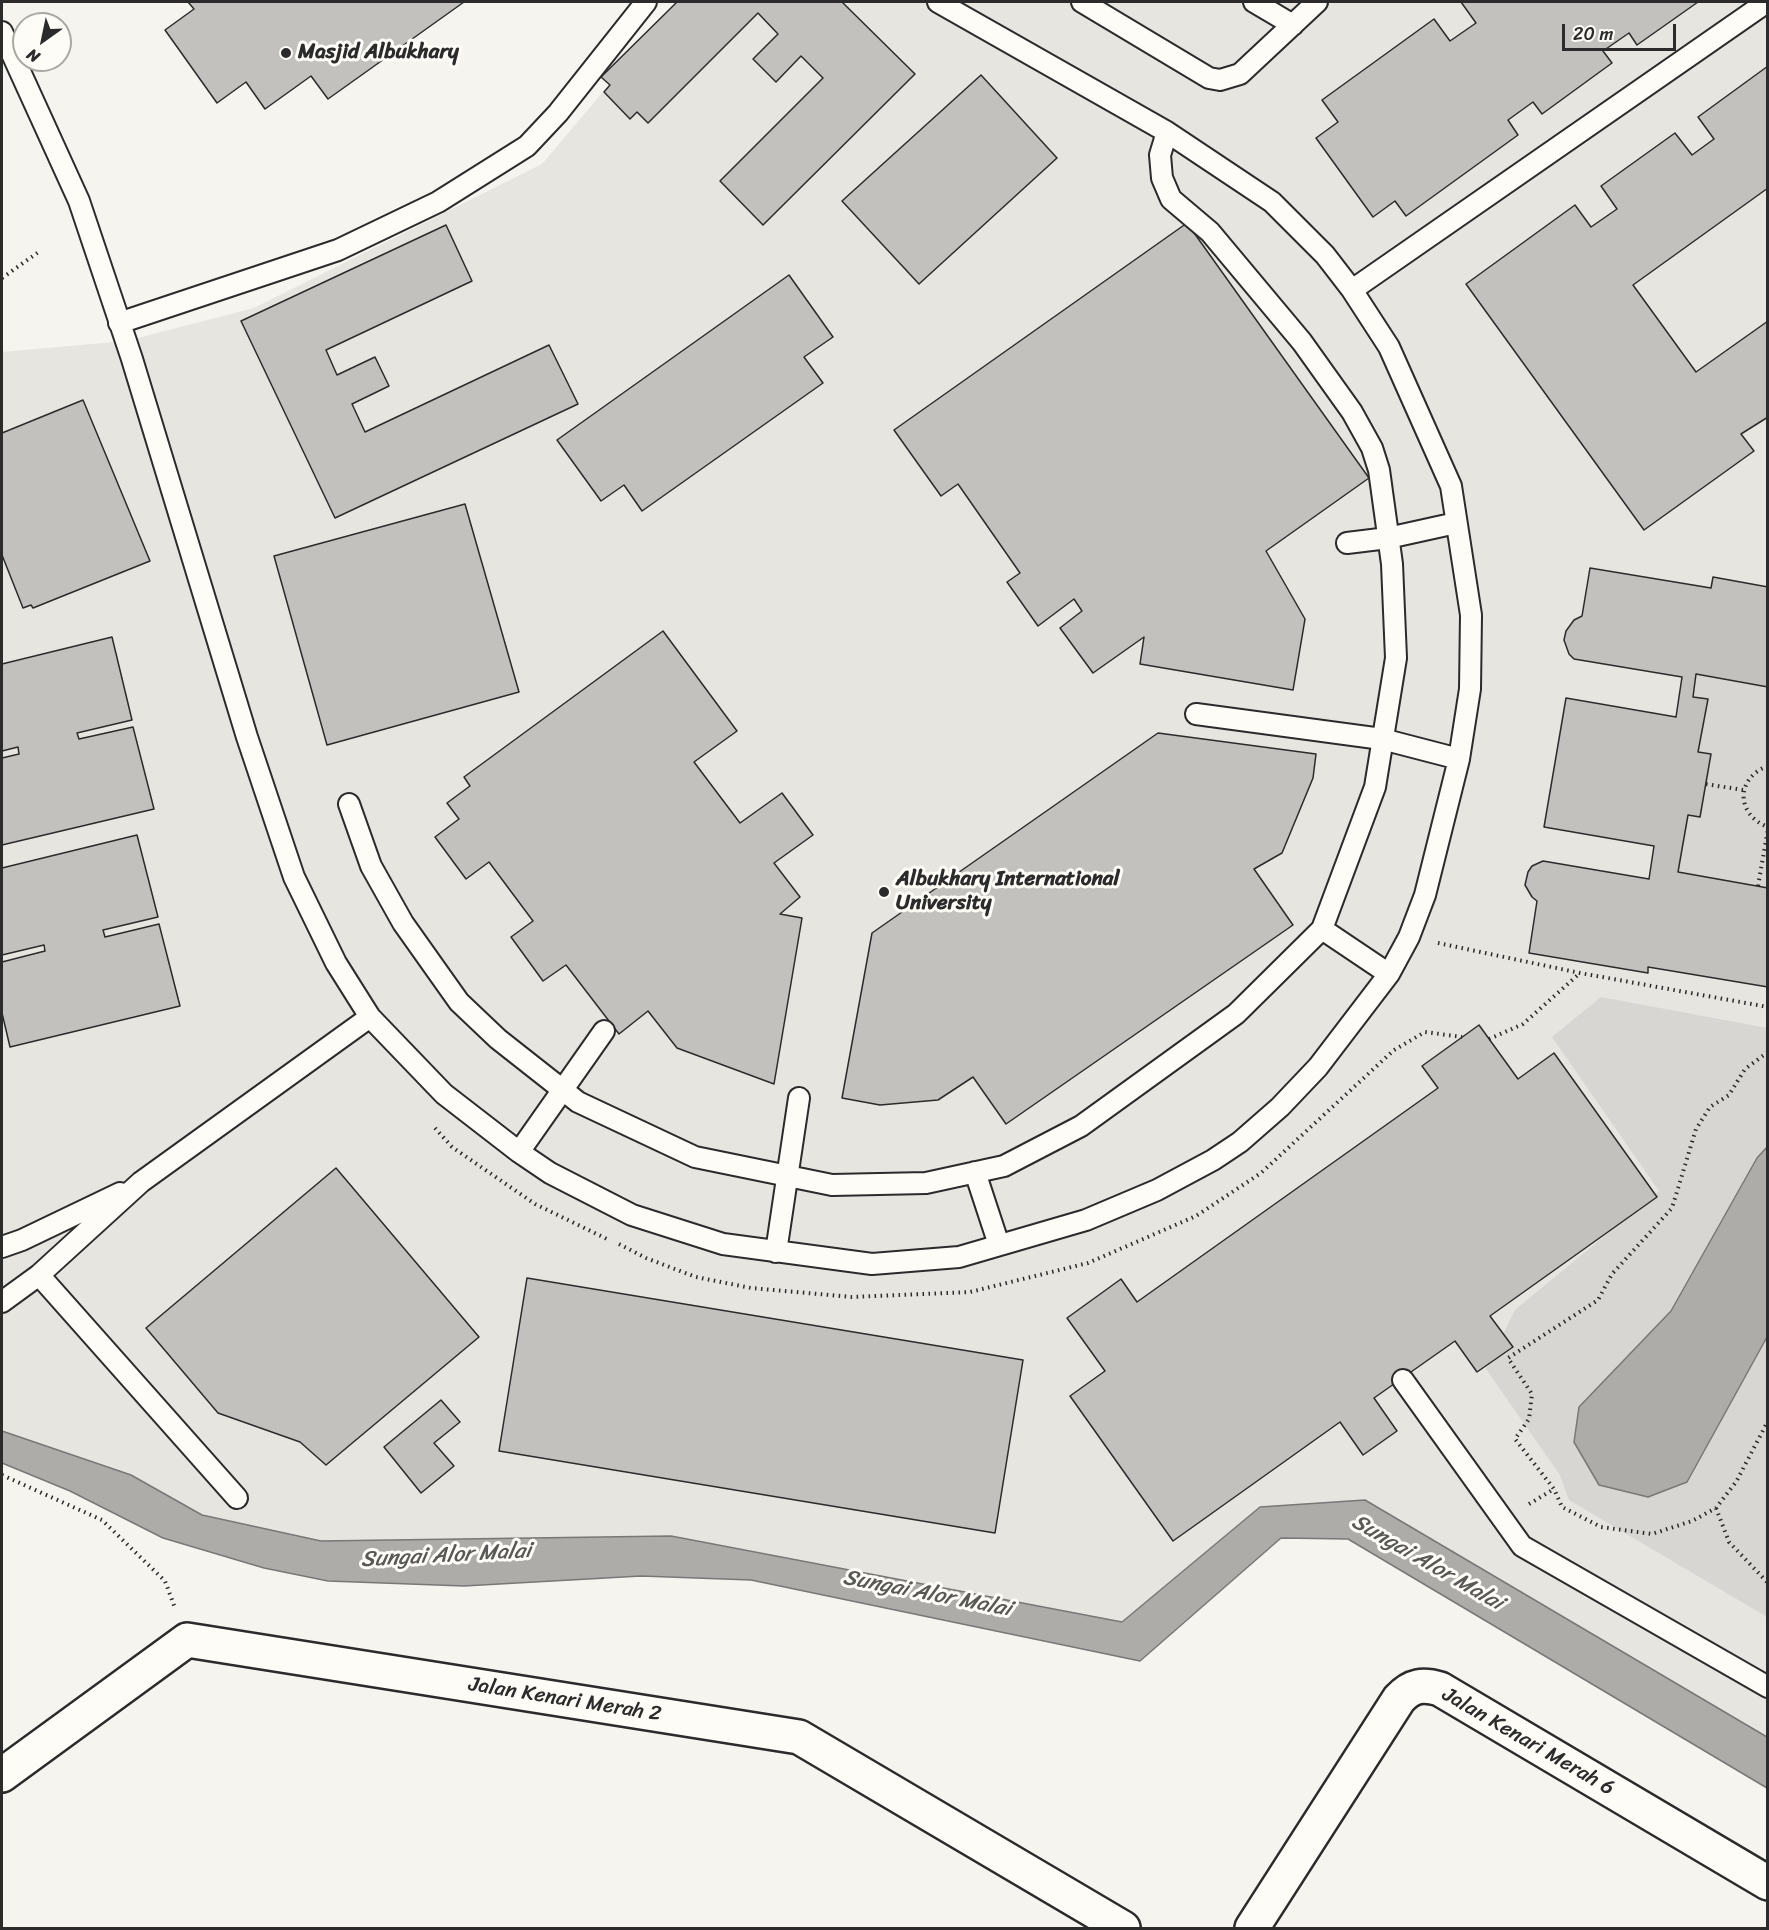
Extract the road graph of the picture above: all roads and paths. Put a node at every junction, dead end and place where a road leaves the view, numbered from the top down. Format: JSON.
{"nodes":[{"id":1,"x":646,"y":2,"type":"edge"},
{"id":2,"x":938,"y":2,"type":"edge"},
{"id":3,"x":1082,"y":2,"type":"edge"},
{"id":4,"x":1254,"y":2,"type":"edge"},
{"id":5,"x":1317,"y":2,"type":"edge"},
{"id":6,"x":1767,"y":2,"type":"edge"},
{"id":7,"x":1293,"y":25,"type":"junction"},
{"id":8,"x":2,"y":32,"type":"edge"},
{"id":9,"x":1167,"y":132,"type":"junction"},
{"id":10,"x":40,"y":251,"type":"dead end"},
{"id":11,"x":2,"y":278,"type":"edge"},
{"id":12,"x":1352,"y":290,"type":"junction"},
{"id":13,"x":119,"y":323,"type":"junction"},
{"id":14,"x":1456,"y":524,"type":"junction"},
{"id":15,"x":1388,"y":538,"type":"junction"},
{"id":16,"x":1347,"y":543,"type":"dead end"},
{"id":17,"x":1196,"y":714,"type":"dead end"},
{"id":18,"x":1382,"y":739,"type":"junction"},
{"id":19,"x":1459,"y":759,"type":"junction"},
{"id":20,"x":1767,"y":766,"type":"edge"},
{"id":21,"x":1706,"y":784,"type":"dead end"},
{"id":22,"x":1743,"y":790,"type":"junction"},
{"id":23,"x":349,"y":804,"type":"dead end"},
{"id":24,"x":1767,"y":828,"type":"edge"},
{"id":25,"x":1758,"y":886,"type":"dead end"},
{"id":26,"x":1323,"y":929,"type":"junction"},
{"id":27,"x":1409,"y":937,"type":"junction"},
{"id":28,"x":1580,"y":973,"type":"junction"},
{"id":29,"x":1389,"y":974,"type":"junction"},
{"id":30,"x":1767,"y":1007,"type":"edge"},
{"id":31,"x":370,"y":1017,"type":"junction"},
{"id":32,"x":604,"y":1031,"type":"dead end"},
{"id":33,"x":1489,"y":1039,"type":"dead end"},
{"id":34,"x":1767,"y":1052,"type":"edge"},
{"id":35,"x":561,"y":1089,"type":"junction"},
{"id":36,"x":798,"y":1098,"type":"dead end"},
{"id":37,"x":519,"y":1152,"type":"junction"},
{"id":38,"x":975,"y":1172,"type":"junction"},
{"id":39,"x":786,"y":1176,"type":"junction"},
{"id":40,"x":141,"y":1182,"type":"junction"},
{"id":41,"x":999,"y":1245,"type":"junction"},
{"id":42,"x":2,"y":1247,"type":"edge"},
{"id":43,"x":776,"y":1252,"type":"junction"},
{"id":44,"x":39,"y":1275,"type":"junction"},
{"id":45,"x":2,"y":1302,"type":"edge"},
{"id":46,"x":1403,"y":1380,"type":"dead end"},
{"id":47,"x":1767,"y":1421,"type":"edge"},
{"id":48,"x":2,"y":1475,"type":"edge"},
{"id":49,"x":237,"y":1498,"type":"dead end"},
{"id":50,"x":1716,"y":1508,"type":"junction"},
{"id":51,"x":1767,"y":1584,"type":"edge"},
{"id":52,"x":187,"y":1640,"type":"junction"},
{"id":53,"x":1767,"y":1687,"type":"edge"},
{"id":54,"x":2,"y":1775,"type":"edge"},
{"id":55,"x":1767,"y":1882,"type":"edge"},
{"id":56,"x":1123,"y":1929,"type":"edge"},
{"id":57,"x":1252,"y":1929,"type":"edge"}],
"edges":[{"from":1,"to":13,"type":"lane"},
{"from":2,"to":9,"type":"lane"},
{"from":3,"to":7,"type":"lane"},
{"from":4,"to":7,"type":"lane"},
{"from":5,"to":7,"type":"lane"},
{"from":6,"to":12,"type":"lane"},
{"from":8,"to":13,"type":"lane"},
{"from":9,"to":12,"type":"lane"},
{"from":9,"to":15,"type":"lane"},
{"from":10,"to":11,"type":"path"},
{"from":12,"to":14,"type":"lane"},
{"from":13,"to":31,"type":"lane"},
{"from":14,"to":15,"type":"lane"},
{"from":14,"to":19,"type":"lane"},
{"from":15,"to":16,"type":"lane"},
{"from":15,"to":18,"type":"lane"},
{"from":17,"to":18,"type":"lane"},
{"from":18,"to":19,"type":"lane"},
{"from":18,"to":26,"type":"lane"},
{"from":19,"to":27,"type":"lane"},
{"from":20,"to":22,"type":"path"},
{"from":21,"to":22,"type":"path"},
{"from":22,"to":24,"type":"path"},
{"from":23,"to":35,"type":"lane"},
{"from":24,"to":25,"type":"path"},
{"from":26,"to":29,"type":"lane"},
{"from":26,"to":38,"type":"lane"},
{"from":27,"to":28,"type":"path"},
{"from":27,"to":29,"type":"lane"},
{"from":28,"to":30,"type":"path"},
{"from":28,"to":33,"type":"path"},
{"from":29,"to":41,"type":"lane"},
{"from":31,"to":37,"type":"lane"},
{"from":31,"to":40,"type":"lane"},
{"from":32,"to":35,"type":"lane"},
{"from":34,"to":50,"type":"path"},
{"from":35,"to":37,"type":"lane"},
{"from":35,"to":39,"type":"lane"},
{"from":36,"to":39,"type":"lane"},
{"from":37,"to":43,"type":"lane"},
{"from":38,"to":39,"type":"lane"},
{"from":38,"to":41,"type":"lane"},
{"from":39,"to":43,"type":"lane"},
{"from":40,"to":42,"type":"lane"},
{"from":40,"to":44,"type":"lane"},
{"from":41,"to":43,"type":"lane"},
{"from":44,"to":45,"type":"lane"},
{"from":44,"to":49,"type":"lane"},
{"from":46,"to":53,"type":"lane"},
{"from":47,"to":50,"type":"path"},
{"from":48,"to":52,"type":"path"},
{"from":50,"to":51,"type":"path"},
{"from":52,"to":54,"type":"street"},
{"from":52,"to":56,"type":"street","name":"Jalan Kenari Merah 2"},
{"from":55,"to":57,"type":"street","name":"Jalan Kenari Merah 6"}]}
